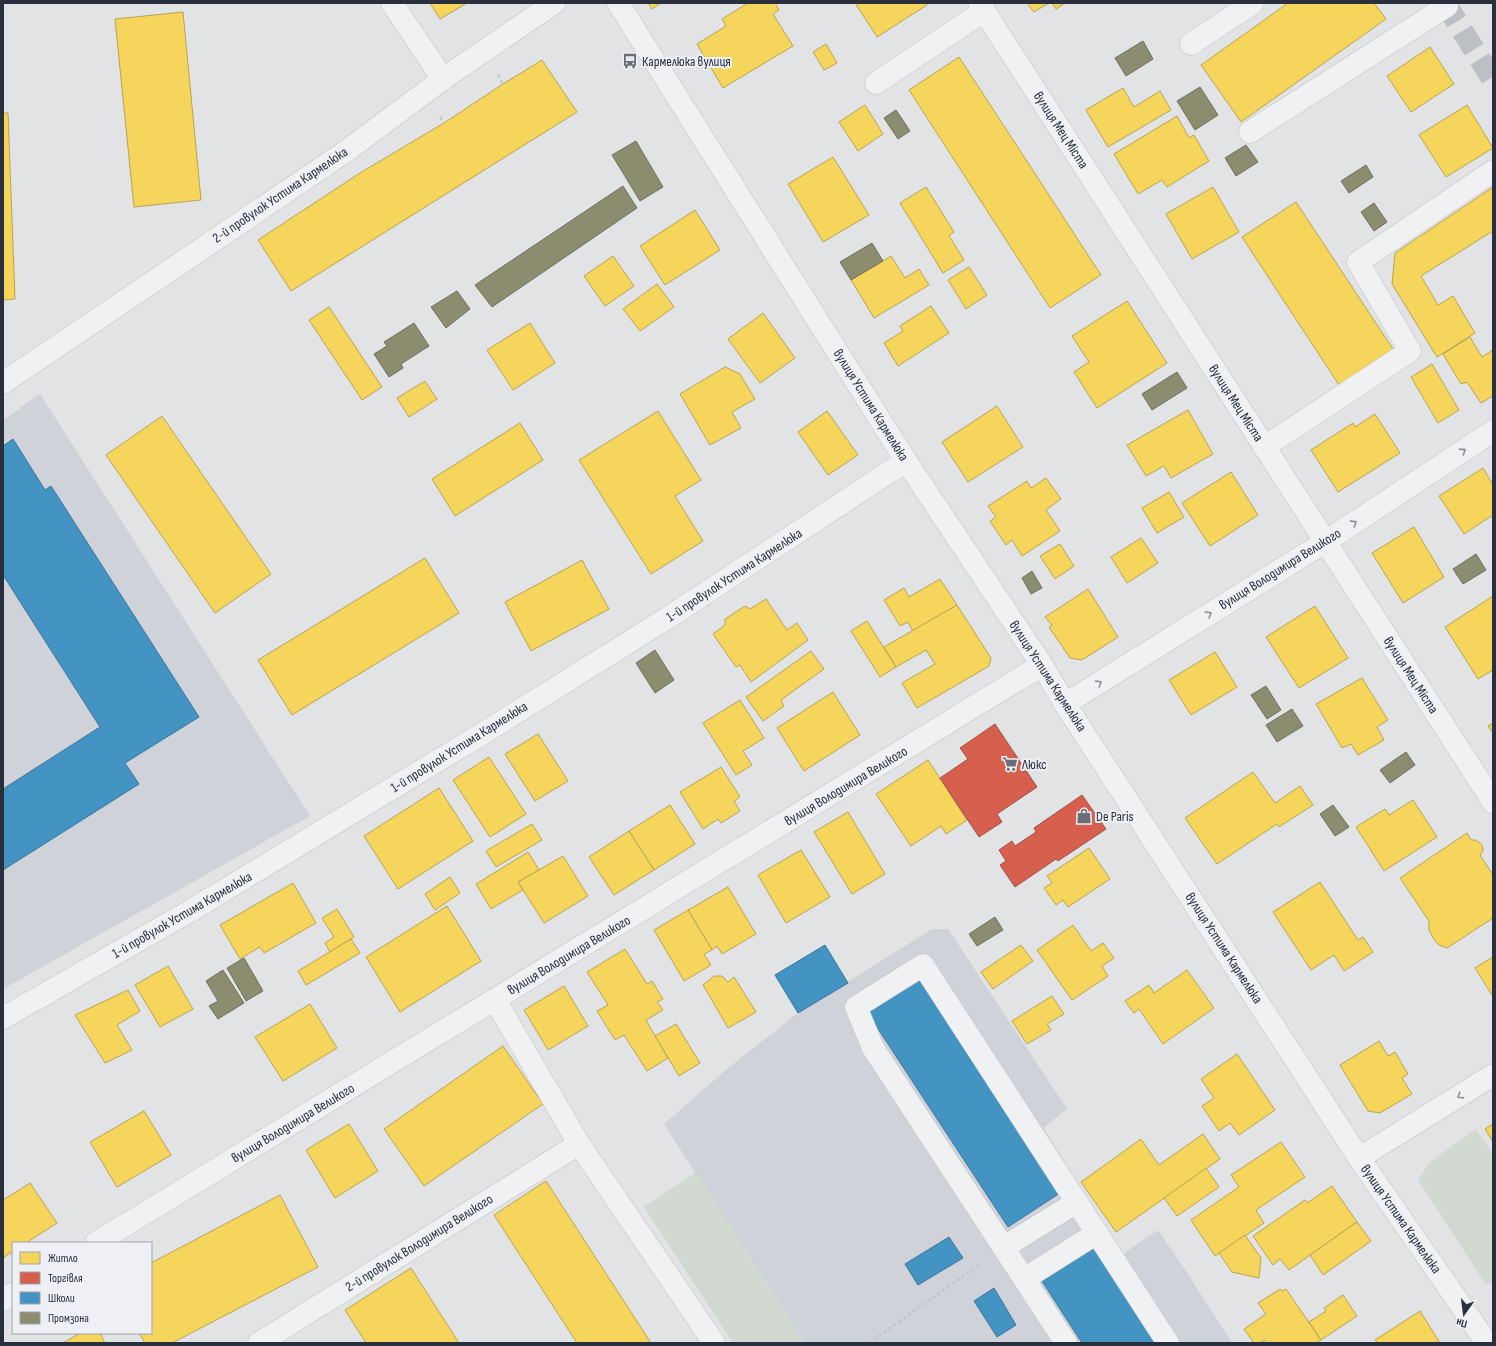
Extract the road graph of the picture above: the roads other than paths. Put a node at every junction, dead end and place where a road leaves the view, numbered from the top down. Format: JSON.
{"nodes":[{"id":1,"x":392,"y":3,"type":"edge"},
{"id":2,"x":554,"y":3,"type":"edge"},
{"id":3,"x":618,"y":3,"type":"edge"},
{"id":4,"x":1253,"y":3,"type":"edge"},
{"id":5,"x":1447,"y":6,"type":"dead end"},
{"id":6,"x":982,"y":7,"type":"edge"},
{"id":7,"x":1191,"y":44,"type":"dead end"},
{"id":8,"x":443,"y":79,"type":"junction"},
{"id":9,"x":876,"y":83,"type":"dead end"},
{"id":10,"x":1250,"y":132,"type":"dead end"},
{"id":11,"x":1493,"y":171,"type":"edge"},
{"id":12,"x":3,"y":383,"type":"edge"},
{"id":13,"x":1493,"y":431,"type":"edge"},
{"id":14,"x":1264,"y":448,"type":"junction"},
{"id":15,"x":906,"y":461,"type":"junction"},
{"id":16,"x":1325,"y":542,"type":"junction"},
{"id":17,"x":1042,"y":665,"type":"junction"},
{"id":18,"x":1066,"y":704,"type":"junction"},
{"id":19,"x":1493,"y":802,"type":"edge"},
{"id":20,"x":496,"y":1000,"type":"junction"},
{"id":21,"x":3,"y":1018,"type":"edge"},
{"id":22,"x":1493,"y":1075,"type":"edge"},
{"id":23,"x":579,"y":1144,"type":"junction"},
{"id":24,"x":1359,"y":1158,"type":"junction"},
{"id":25,"x":1077,"y":1202,"type":"junction"},
{"id":26,"x":1097,"y":1233,"type":"junction"},
{"id":27,"x":98,"y":1242,"type":"edge"},
{"id":28,"x":1004,"y":1247,"type":"junction"},
{"id":29,"x":1024,"y":1279,"type":"junction"},
{"id":30,"x":12,"y":1295,"type":"edge"},
{"id":31,"x":3,"y":1300,"type":"edge"},
{"id":32,"x":259,"y":1343,"type":"edge"},
{"id":33,"x":714,"y":1343,"type":"edge"},
{"id":34,"x":1066,"y":1343,"type":"edge"},
{"id":35,"x":1168,"y":1343,"type":"edge"},
{"id":36,"x":1487,"y":1343,"type":"edge"}],
"edges":[{"from":1,"to":8,"type":"street"},
{"from":2,"to":8,"type":"street","name":"2-й провулок Устима Кармелюка"},
{"from":3,"to":15,"type":"street","name":"вулиця Устима Кармелюка"},
{"from":4,"to":7,"type":"street"},
{"from":5,"to":10,"type":"street"},
{"from":6,"to":9,"type":"street"},
{"from":6,"to":14,"type":"street","name":"вулиця Мец Міста"},
{"from":8,"to":12,"type":"street","name":"2-й провулок Устима Кармелюка"},
{"from":11,"to":14,"type":"street"},
{"from":16,"to":13,"type":"street","name":"вулиця Володимира Великого","one_way":true},
{"from":14,"to":16,"type":"street","name":"вулиця Мец Міста"},
{"from":15,"to":17,"type":"street","name":"вулиця Устима Кармелюка"},
{"from":15,"to":21,"type":"street","name":"1-й провулок Устима Кармелюка"},
{"from":18,"to":16,"type":"street","name":"вулиця Володимира Великого","one_way":true},
{"from":16,"to":19,"type":"street","name":"вулиця Мец Міста"},
{"from":17,"to":18,"type":"street","name":"вулиця Устима Кармелюка"},
{"from":17,"to":20,"type":"street","name":"вулиця Володимира Великого"},
{"from":18,"to":24,"type":"street","name":"вулиця Устима Кармелюка"},
{"from":20,"to":23,"type":"street"},
{"from":20,"to":27,"type":"street","name":"вулиця Володимира Великого"},
{"from":22,"to":24,"type":"street","one_way":true},
{"from":23,"to":32,"type":"street","name":"2-й провулок Володимира Великого"},
{"from":23,"to":33,"type":"street"},
{"from":24,"to":36,"type":"street","name":"вулиця Устима Кармелюка"},
{"from":25,"to":26,"type":"street"},
{"from":25,"to":28,"type":"street"},
{"from":25,"to":28,"type":"street"},
{"from":26,"to":29,"type":"street"},
{"from":26,"to":35,"type":"street"},
{"from":28,"to":29,"type":"street"},
{"from":29,"to":34,"type":"street"},
{"from":30,"to":31,"type":"street"}]}
